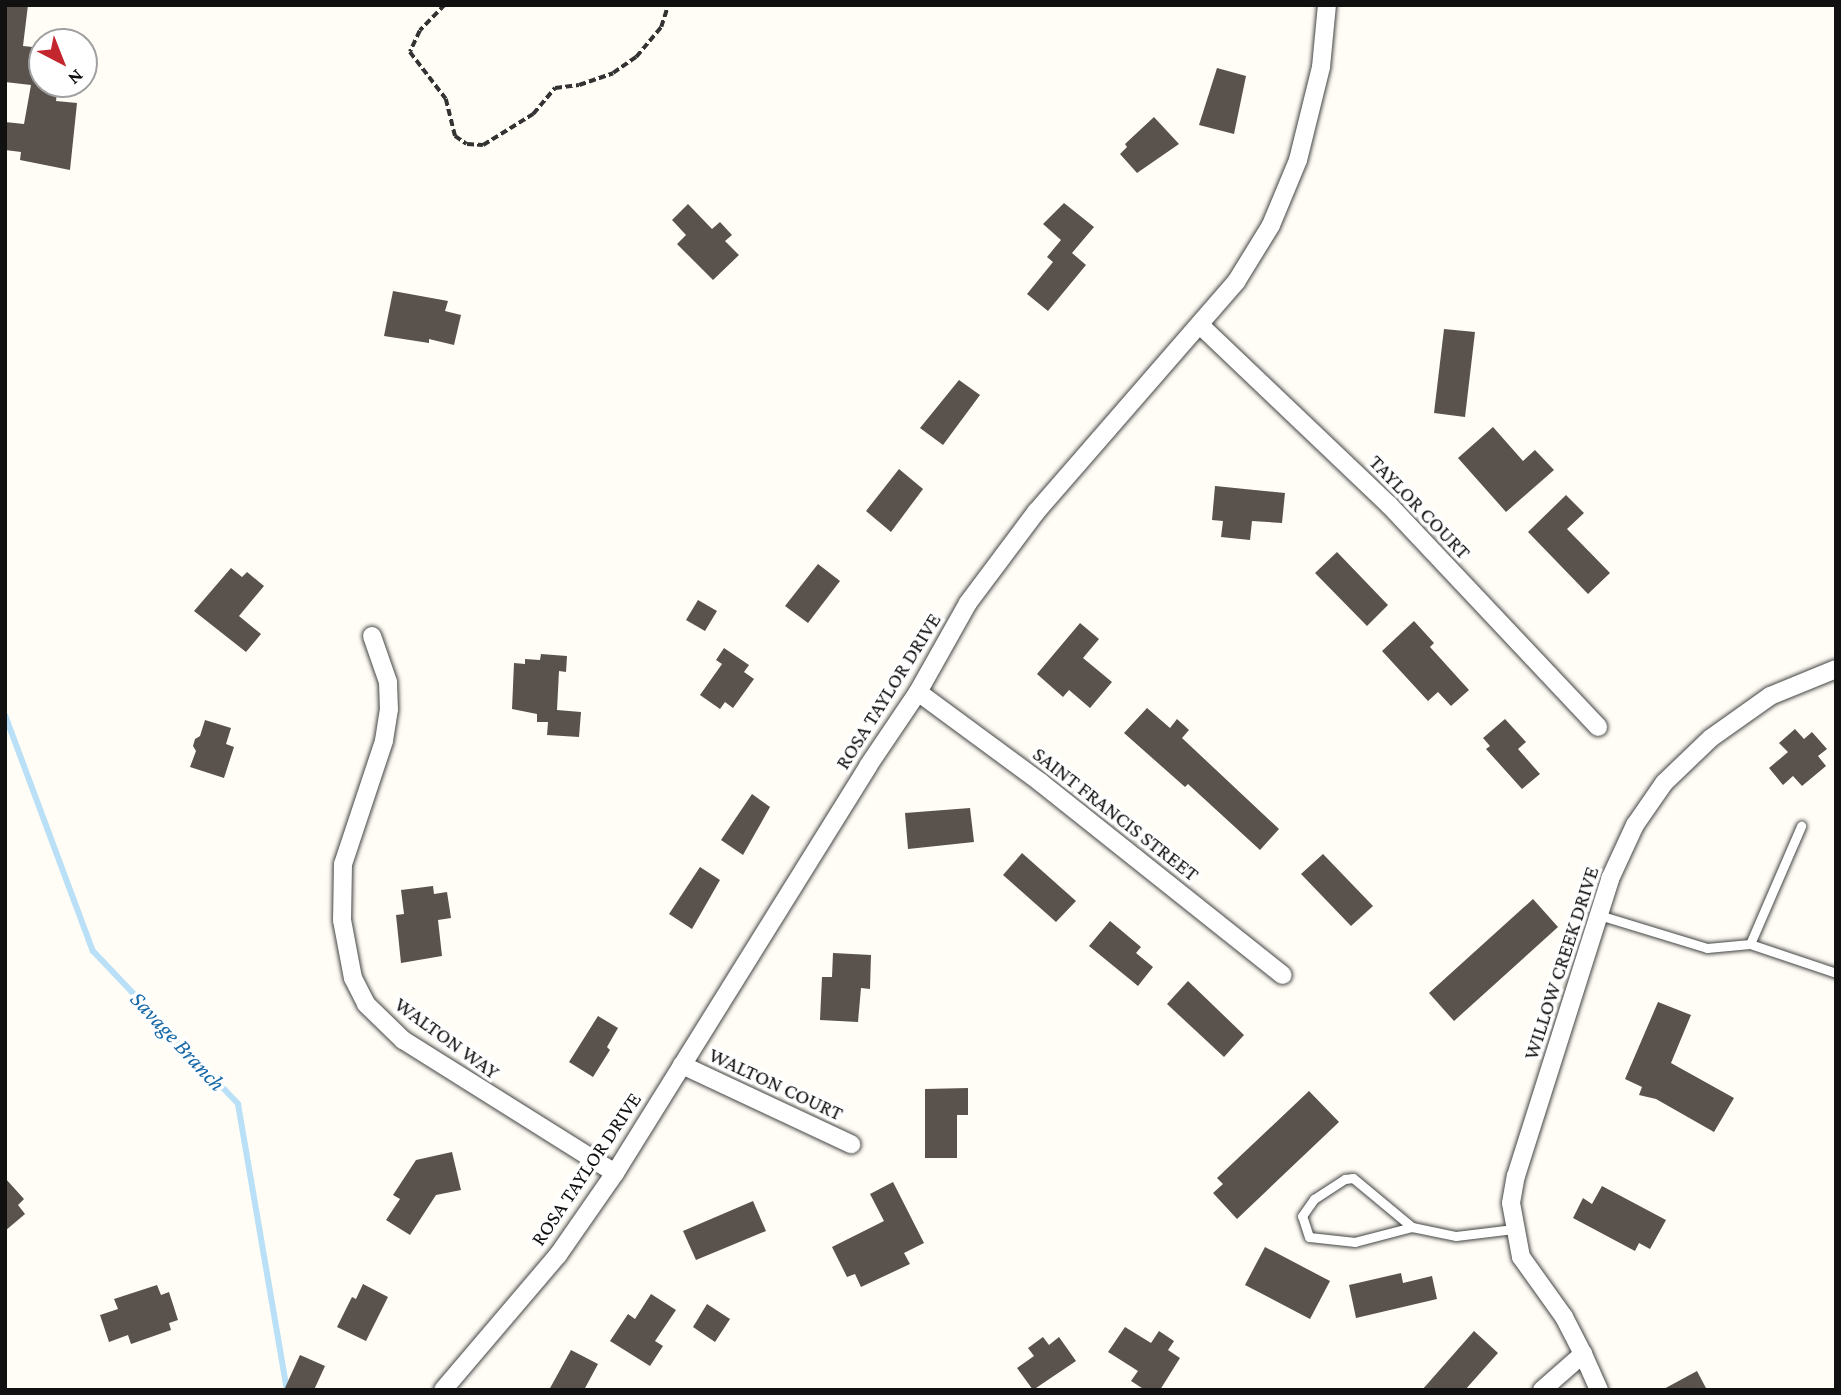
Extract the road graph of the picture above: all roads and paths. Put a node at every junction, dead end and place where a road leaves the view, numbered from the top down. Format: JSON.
{"nodes":[{"id":1,"x":445,"y":5,"type":"edge"},
{"id":2,"x":668,"y":5,"type":"edge"},
{"id":3,"x":1327,"y":5,"type":"edge"},
{"id":4,"x":1201,"y":326,"type":"junction"},
{"id":5,"x":372,"y":636,"type":"dead end"},
{"id":6,"x":1836,"y":670,"type":"edge"},
{"id":7,"x":918,"y":692,"type":"junction"},
{"id":8,"x":1598,"y":727,"type":"dead end"},
{"id":9,"x":1801,"y":826,"type":"dead end"},
{"id":10,"x":1599,"y":915,"type":"junction"},
{"id":11,"x":1750,"y":944,"type":"junction"},
{"id":12,"x":1836,"y":973,"type":"edge"},
{"id":13,"x":1283,"y":975,"type":"dead end"},
{"id":14,"x":682,"y":1065,"type":"junction"},
{"id":15,"x":851,"y":1144,"type":"dead end"},
{"id":16,"x":614,"y":1173,"type":"junction"},
{"id":17,"x":1412,"y":1227,"type":"junction"},
{"id":18,"x":1514,"y":1229,"type":"junction"},
{"id":19,"x":1583,"y":1354,"type":"junction"},
{"id":20,"x":443,"y":1390,"type":"edge"},
{"id":21,"x":1542,"y":1390,"type":"edge"},
{"id":22,"x":1599,"y":1390,"type":"edge"}],
"edges":[{"from":1,"to":2,"type":"path"},
{"from":3,"to":4,"type":"street","name":"ROSA TAYLOR DRIVE"},
{"from":4,"to":7,"type":"street","name":"ROSA TAYLOR DRIVE"},
{"from":4,"to":8,"type":"street","name":"TAYLOR COURT"},
{"from":5,"to":16,"type":"street","name":"WALTON WAY"},
{"from":6,"to":10,"type":"street","name":"WILLOW CREEK DRIVE"},
{"from":7,"to":13,"type":"street","name":"SAINT FRANCIS STREET"},
{"from":7,"to":14,"type":"street","name":"ROSA TAYLOR DRIVE"},
{"from":9,"to":11,"type":"lane"},
{"from":10,"to":11,"type":"lane"},
{"from":10,"to":18,"type":"street","name":"WILLOW CREEK DRIVE"},
{"from":11,"to":12,"type":"lane"},
{"from":14,"to":15,"type":"street","name":"WALTON COURT"},
{"from":14,"to":16,"type":"street","name":"ROSA TAYLOR DRIVE"},
{"from":16,"to":20,"type":"street","name":"ROSA TAYLOR DRIVE"},
{"from":17,"to":17,"type":"lane"},
{"from":17,"to":18,"type":"lane"},
{"from":18,"to":19,"type":"street","name":"WILLOW CREEK DRIVE"},
{"from":19,"to":21,"type":"street"},
{"from":19,"to":22,"type":"street","name":"WILLOW CREEK DRIVE"}]}
